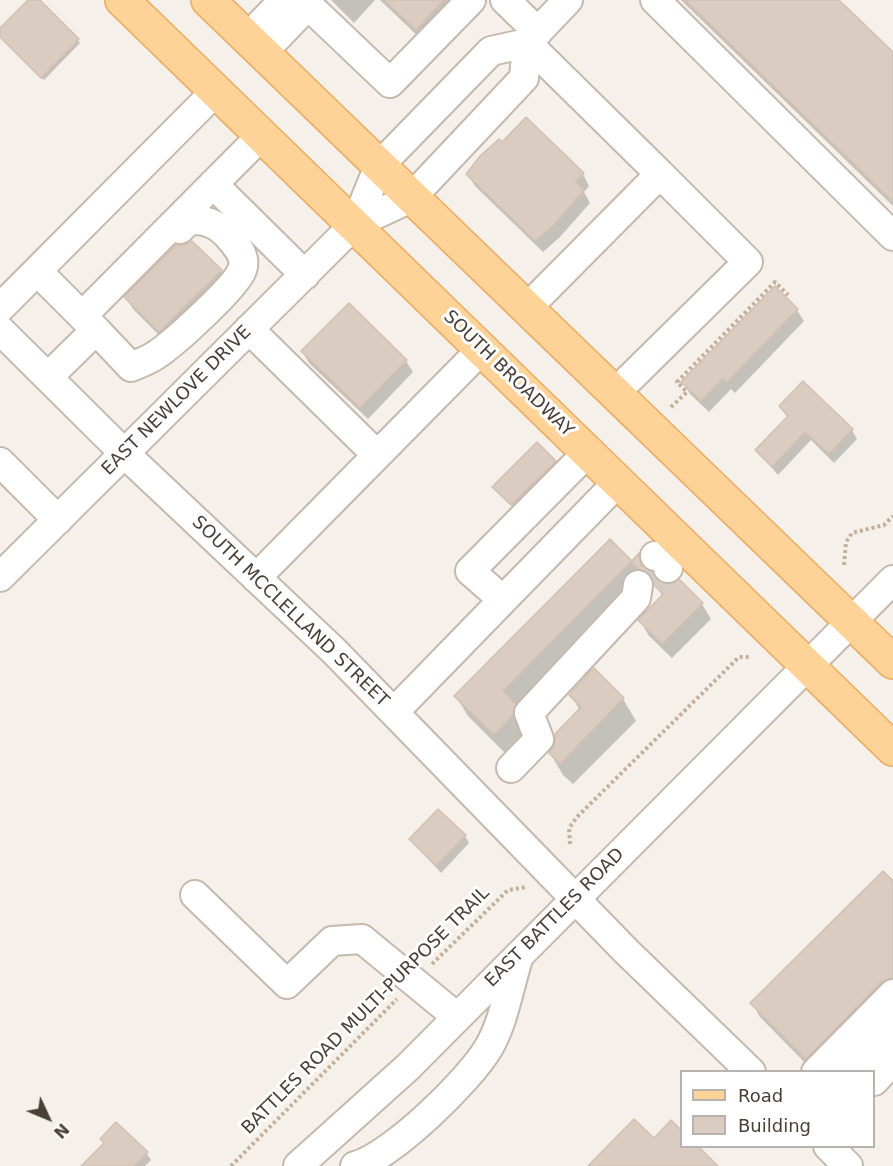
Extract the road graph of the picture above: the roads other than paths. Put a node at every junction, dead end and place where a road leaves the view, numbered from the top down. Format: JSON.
{"nodes":[{"id":1,"x":122,"y":0,"type":"edge"},
{"id":2,"x":208,"y":0,"type":"edge"},
{"id":3,"x":284,"y":0,"type":"edge"},
{"id":4,"x":471,"y":0,"type":"edge"},
{"id":5,"x":506,"y":0,"type":"edge"},
{"id":6,"x":568,"y":0,"type":"edge"},
{"id":7,"x":655,"y":0,"type":"edge"},
{"id":8,"x":533,"y":38,"type":"junction"},
{"id":9,"x":255,"y":46,"type":"junction"},
{"id":10,"x":216,"y":91,"type":"junction"},
{"id":11,"x":262,"y":135,"type":"junction"},
{"id":12,"x":379,"y":166,"type":"junction"},
{"id":13,"x":660,"y":174,"type":"junction"},
{"id":14,"x":213,"y":184,"type":"junction"},
{"id":15,"x":411,"y":198,"type":"junction"},
{"id":16,"x":355,"y":224,"type":"junction"},
{"id":17,"x":180,"y":229,"type":"dead end"},
{"id":18,"x":893,"y":236,"type":"edge"},
{"id":19,"x":37,"y":271,"type":"junction"},
{"id":20,"x":305,"y":274,"type":"junction"},
{"id":21,"x":119,"y":292,"type":"dead end"},
{"id":22,"x":0,"y":308,"type":"edge"},
{"id":23,"x":527,"y":308,"type":"junction"},
{"id":24,"x":89,"y":323,"type":"junction"},
{"id":25,"x":249,"y":329,"type":"junction"},
{"id":26,"x":0,"y":330,"type":"edge"},
{"id":27,"x":482,"y":349,"type":"junction"},
{"id":28,"x":48,"y":377,"type":"junction"},
{"id":29,"x":615,"y":393,"type":"junction"},
{"id":30,"x":588,"y":452,"type":"junction"},
{"id":31,"x":124,"y":453,"type":"junction"},
{"id":32,"x":377,"y":455,"type":"junction"},
{"id":33,"x":0,"y":462,"type":"edge"},
{"id":34,"x":619,"y":481,"type":"junction"},
{"id":35,"x":58,"y":520,"type":"junction"},
{"id":36,"x":657,"y":566,"type":"junction"},
{"id":37,"x":0,"y":577,"type":"edge"},
{"id":38,"x":256,"y":578,"type":"junction"},
{"id":39,"x":893,"y":580,"type":"edge"},
{"id":40,"x":503,"y":600,"type":"junction"},
{"id":41,"x":851,"y":621,"type":"junction"},
{"id":42,"x":893,"y":662,"type":"edge"},
{"id":43,"x":807,"y":665,"type":"junction"},
{"id":44,"x":394,"y":712,"type":"junction"},
{"id":45,"x":893,"y":749,"type":"edge"},
{"id":46,"x":511,"y":768,"type":"dead end"},
{"id":47,"x":195,"y":895,"type":"dead end"},
{"id":48,"x":575,"y":898,"type":"junction"},
{"id":49,"x":519,"y":954,"type":"junction"},
{"id":50,"x":893,"y":994,"type":"edge"},
{"id":51,"x":893,"y":1010,"type":"edge"},
{"id":52,"x":457,"y":1017,"type":"junction"},
{"id":53,"x":893,"y":1028,"type":"edge"},
{"id":54,"x":893,"y":1046,"type":"edge"},
{"id":55,"x":893,"y":1062,"type":"edge"},
{"id":56,"x":750,"y":1070,"type":"edge"},
{"id":57,"x":817,"y":1070,"type":"edge"},
{"id":58,"x":833,"y":1070,"type":"edge"},
{"id":59,"x":851,"y":1070,"type":"edge"},
{"id":60,"x":868,"y":1070,"type":"edge"},
{"id":61,"x":875,"y":1079,"type":"edge"},
{"id":62,"x":830,"y":1148,"type":"edge"},
{"id":63,"x":298,"y":1166,"type":"edge"},
{"id":64,"x":355,"y":1166,"type":"edge"},
{"id":65,"x":848,"y":1166,"type":"edge"}],
"edges":[{"from":1,"to":10,"type":"main road","name":"SOUTH BROADWAY"},
{"from":2,"to":9,"type":"main road"},
{"from":3,"to":9,"type":"street"},
{"from":4,"to":9,"type":"street"},
{"from":5,"to":8,"type":"street"},
{"from":6,"to":8,"type":"street"},
{"from":7,"to":18,"type":"street"},
{"from":8,"to":12,"type":"street"},
{"from":8,"to":13,"type":"street"},
{"from":8,"to":15,"type":"street"},
{"from":9,"to":12,"type":"main road"},
{"from":10,"to":11,"type":"main road","name":"SOUTH BROADWAY"},
{"from":10,"to":19,"type":"street"},
{"from":11,"to":14,"type":"street"},
{"from":11,"to":16,"type":"main road","name":"SOUTH BROADWAY"},
{"from":12,"to":15,"type":"main road"},
{"from":12,"to":16,"type":"street","name":"EAST NEWLOVE DRIVE"},
{"from":13,"to":23,"type":"street"},
{"from":13,"to":29,"type":"street"},
{"from":14,"to":20,"type":"street"},
{"from":14,"to":24,"type":"street"},
{"from":15,"to":16,"type":"street","name":"EAST NEWLOVE DRIVE"},
{"from":15,"to":23,"type":"main road"},
{"from":16,"to":20,"type":"street","name":"EAST NEWLOVE DRIVE"},
{"from":16,"to":27,"type":"main road","name":"SOUTH BROADWAY"},
{"from":17,"to":24,"type":"street"},
{"from":19,"to":22,"type":"street"},
{"from":19,"to":24,"type":"street"},
{"from":20,"to":25,"type":"street","name":"EAST NEWLOVE DRIVE"},
{"from":21,"to":24,"type":"street"},
{"from":23,"to":29,"type":"main road"},
{"from":24,"to":28,"type":"street"},
{"from":25,"to":31,"type":"street","name":"EAST NEWLOVE DRIVE"},
{"from":25,"to":32,"type":"street"},
{"from":26,"to":28,"type":"street","name":"SOUTH MCCLELLAND STREET"},
{"from":27,"to":30,"type":"main road","name":"SOUTH BROADWAY"},
{"from":27,"to":32,"type":"street"},
{"from":28,"to":31,"type":"street","name":"SOUTH MCCLELLAND STREET"},
{"from":29,"to":41,"type":"main road"},
{"from":30,"to":34,"type":"main road","name":"SOUTH BROADWAY"},
{"from":30,"to":40,"type":"street"},
{"from":31,"to":35,"type":"street","name":"EAST NEWLOVE DRIVE"},
{"from":31,"to":38,"type":"street","name":"SOUTH MCCLELLAND STREET"},
{"from":32,"to":38,"type":"street"},
{"from":33,"to":35,"type":"street"},
{"from":34,"to":36,"type":"main road","name":"SOUTH BROADWAY"},
{"from":34,"to":40,"type":"street"},
{"from":35,"to":37,"type":"street","name":"EAST NEWLOVE DRIVE"},
{"from":36,"to":43,"type":"main road","name":"SOUTH BROADWAY"},
{"from":36,"to":46,"type":"street"},
{"from":38,"to":44,"type":"street","name":"SOUTH MCCLELLAND STREET"},
{"from":39,"to":41,"type":"street","name":"EAST BATTLES ROAD"},
{"from":40,"to":44,"type":"street"},
{"from":41,"to":42,"type":"main road"},
{"from":41,"to":43,"type":"street","name":"EAST BATTLES ROAD"},
{"from":43,"to":45,"type":"main road","name":"SOUTH BROADWAY"},
{"from":43,"to":48,"type":"street","name":"EAST BATTLES ROAD"},
{"from":44,"to":48,"type":"street","name":"SOUTH MCCLELLAND STREET"},
{"from":47,"to":52,"type":"street"},
{"from":48,"to":49,"type":"street","name":"EAST BATTLES ROAD"},
{"from":48,"to":56,"type":"street","name":"SOUTH MCCLELLAND STREET"},
{"from":49,"to":52,"type":"street","name":"EAST BATTLES ROAD"},
{"from":49,"to":64,"type":"street"},
{"from":50,"to":57,"type":"street"},
{"from":51,"to":58,"type":"street"},
{"from":52,"to":63,"type":"street","name":"EAST BATTLES ROAD"},
{"from":53,"to":59,"type":"street"},
{"from":54,"to":60,"type":"street"},
{"from":55,"to":61,"type":"street"},
{"from":62,"to":65,"type":"street"}]}
